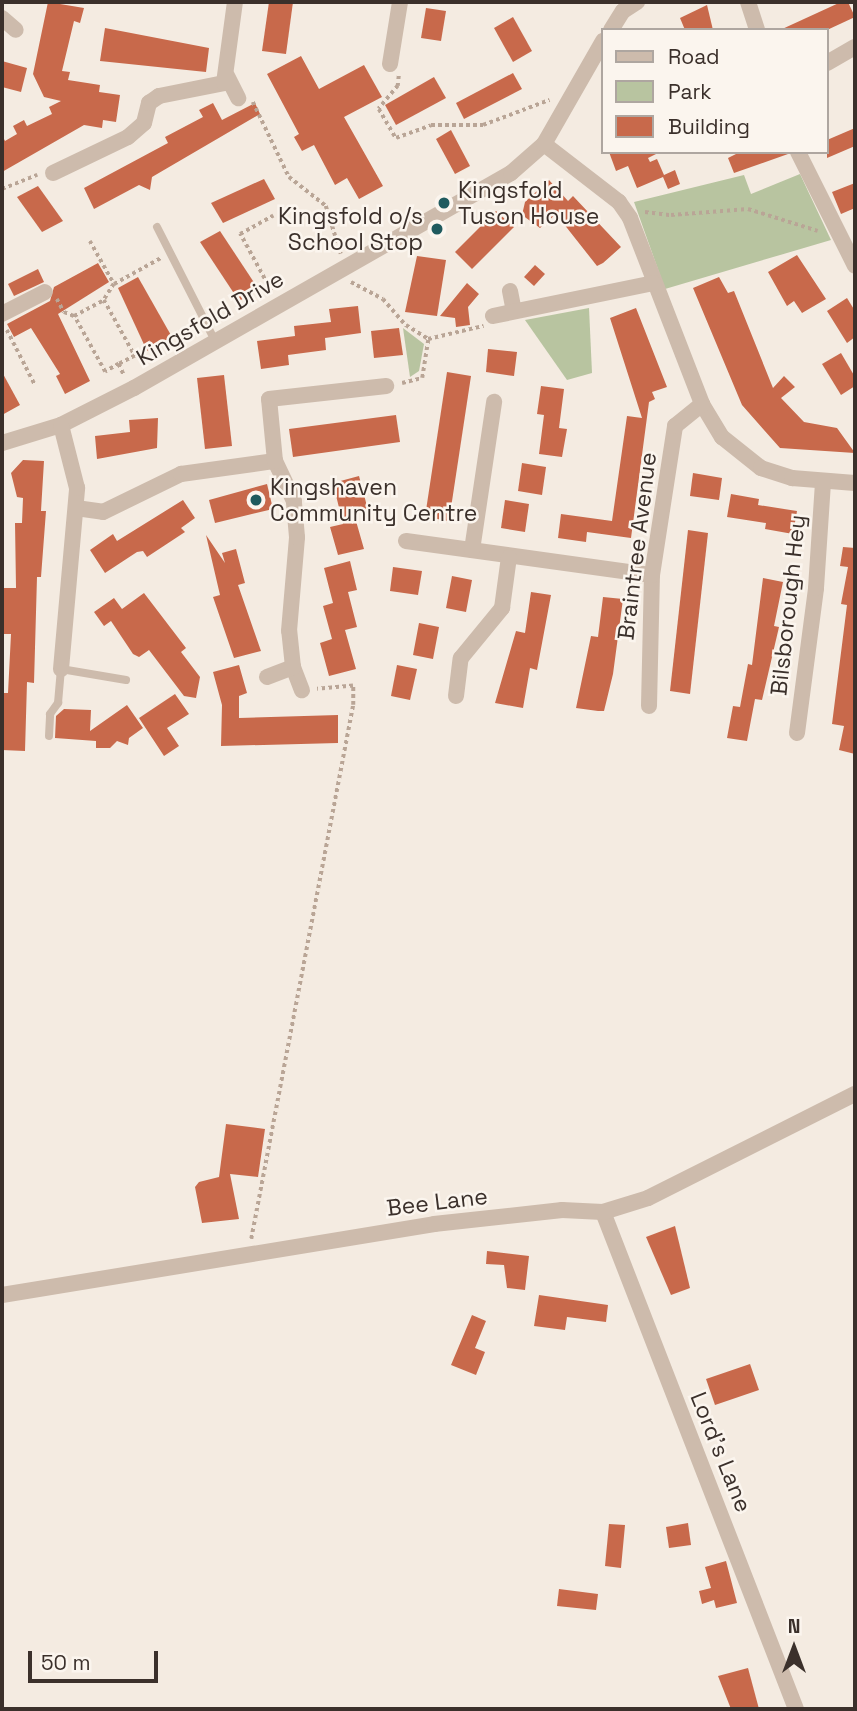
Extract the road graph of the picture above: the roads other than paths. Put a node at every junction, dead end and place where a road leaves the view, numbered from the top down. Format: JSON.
{"nodes":[{"id":1,"x":235,"y":2,"type":"edge"},
{"id":2,"x":400,"y":2,"type":"edge"},
{"id":3,"x":637,"y":2,"type":"edge"},
{"id":4,"x":748,"y":2,"type":"edge"},
{"id":5,"x":2,"y":18,"type":"edge"},
{"id":6,"x":612,"y":28,"type":"edge"},
{"id":7,"x":757,"y":28,"type":"edge"},
{"id":8,"x":16,"y":30,"type":"dead end"},
{"id":9,"x":602,"y":43,"type":"edge"},
{"id":10,"x":855,"y":47,"type":"edge"},
{"id":11,"x":829,"y":61,"type":"edge"},
{"id":12,"x":390,"y":64,"type":"road end"},
{"id":13,"x":227,"y":76,"type":"junction"},
{"id":14,"x":238,"y":98,"type":"road end"},
{"id":15,"x":544,"y":144,"type":"junction"},
{"id":16,"x":799,"y":154,"type":"edge"},
{"id":17,"x":53,"y":173,"type":"road end"},
{"id":18,"x":157,"y":227,"type":"dead end"},
{"id":19,"x":850,"y":246,"type":"edge"},
{"id":20,"x":855,"y":266,"type":"edge"},
{"id":21,"x":654,"y":283,"type":"junction"},
{"id":22,"x":510,"y":291,"type":"dead end"},
{"id":23,"x":45,"y":292,"type":"road end"},
{"id":24,"x":514,"y":311,"type":"junction"},
{"id":25,"x":2,"y":316,"type":"edge"},
{"id":26,"x":493,"y":316,"type":"road end"},
{"id":27,"x":215,"y":341,"type":"junction"},
{"id":28,"x":386,"y":386,"type":"road end"},
{"id":29,"x":494,"y":402,"type":"dead end"},
{"id":30,"x":702,"y":404,"type":"junction"},
{"id":31,"x":61,"y":425,"type":"junction"},
{"id":32,"x":2,"y":443,"type":"edge"},
{"id":33,"x":275,"y":461,"type":"junction"},
{"id":34,"x":823,"y":482,"type":"junction"},
{"id":35,"x":855,"y":483,"type":"edge"},
{"id":36,"x":76,"y":508,"type":"junction"},
{"id":37,"x":406,"y":541,"type":"dead end"},
{"id":38,"x":472,"y":550,"type":"junction"},
{"id":39,"x":509,"y":557,"type":"junction"},
{"id":40,"x":652,"y":575,"type":"junction"},
{"id":41,"x":293,"y":667,"type":"junction"},
{"id":42,"x":61,"y":669,"type":"junction"},
{"id":43,"x":267,"y":677,"type":"dead end"},
{"id":44,"x":126,"y":680,"type":"dead end"},
{"id":45,"x":302,"y":690,"type":"road end"},
{"id":46,"x":456,"y":695,"type":"dead end"},
{"id":47,"x":649,"y":706,"type":"dead end"},
{"id":48,"x":797,"y":733,"type":"dead end"},
{"id":49,"x":49,"y":736,"type":"dead end"},
{"id":50,"x":855,"y":1094,"type":"edge"},
{"id":51,"x":603,"y":1212,"type":"junction"},
{"id":52,"x":2,"y":1295,"type":"edge"},
{"id":53,"x":796,"y":1709,"type":"edge"}],
"edges":[{"from":1,"to":13,"type":"street"},
{"from":2,"to":12,"type":"street"},
{"from":3,"to":6,"type":"street"},
{"from":4,"to":7,"type":"street"},
{"from":5,"to":8,"type":"street"},
{"from":9,"to":15,"type":"street","name":"Kingsfold Drive"},
{"from":10,"to":11,"type":"street"},
{"from":13,"to":14,"type":"street"},
{"from":13,"to":17,"type":"street"},
{"from":15,"to":21,"type":"street"},
{"from":15,"to":27,"type":"street","name":"Kingsfold Drive"},
{"from":16,"to":19,"type":"street"},
{"from":18,"to":27,"type":"lane"},
{"from":19,"to":20,"type":"street"},
{"from":21,"to":24,"type":"street"},
{"from":21,"to":30,"type":"street"},
{"from":22,"to":24,"type":"street"},
{"from":23,"to":25,"type":"street"},
{"from":24,"to":26,"type":"street"},
{"from":27,"to":31,"type":"street","name":"Kingsfold Drive"},
{"from":28,"to":33,"type":"street"},
{"from":29,"to":38,"type":"street"},
{"from":30,"to":34,"type":"street"},
{"from":30,"to":40,"type":"street","name":"Braintree Avenue"},
{"from":31,"to":32,"type":"street","name":"Kingsfold Drive"},
{"from":31,"to":36,"type":"street"},
{"from":33,"to":36,"type":"street"},
{"from":33,"to":41,"type":"street"},
{"from":34,"to":35,"type":"street"},
{"from":34,"to":48,"type":"street","name":"Bilsborough Hey"},
{"from":36,"to":42,"type":"street"},
{"from":37,"to":38,"type":"street"},
{"from":38,"to":39,"type":"street"},
{"from":39,"to":40,"type":"street"},
{"from":39,"to":46,"type":"street"},
{"from":40,"to":47,"type":"street","name":"Braintree Avenue"},
{"from":41,"to":43,"type":"street"},
{"from":41,"to":45,"type":"street"},
{"from":42,"to":44,"type":"lane"},
{"from":42,"to":49,"type":"lane"},
{"from":50,"to":51,"type":"street","name":"Bee Lane"},
{"from":51,"to":52,"type":"street","name":"Bee Lane"},
{"from":51,"to":53,"type":"street","name":"Lord's Lane"}]}
